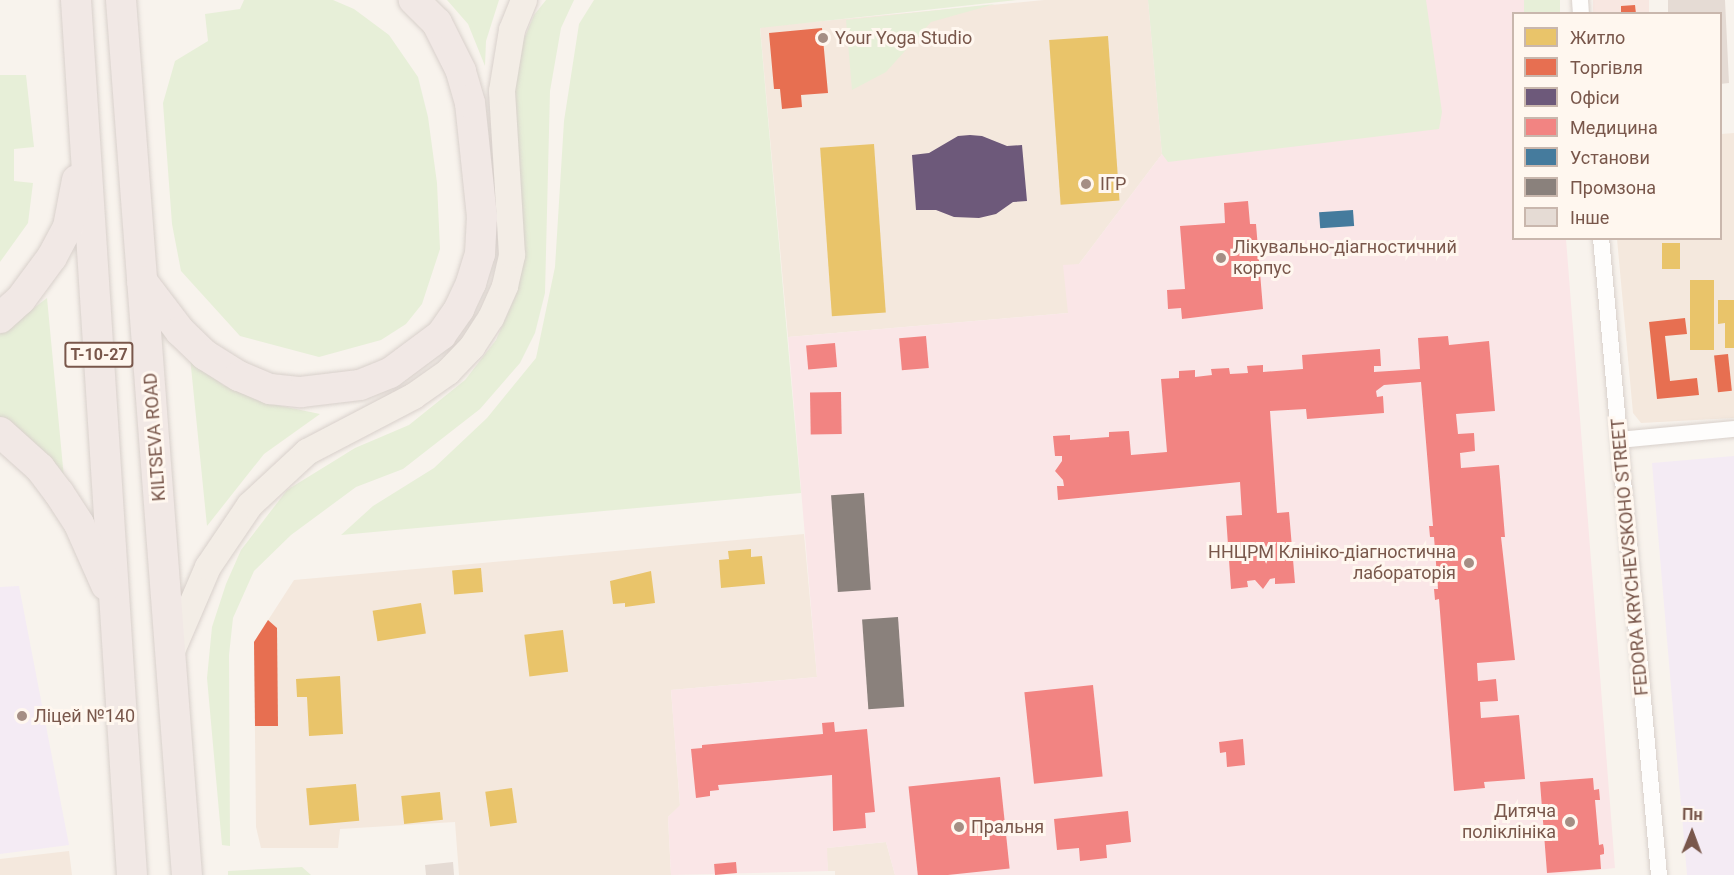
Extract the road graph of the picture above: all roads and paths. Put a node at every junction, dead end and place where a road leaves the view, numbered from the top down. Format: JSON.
{"nodes":[{"id":1,"x":76,"y":0,"type":"edge"},
{"id":2,"x":121,"y":0,"type":"edge"},
{"id":3,"x":414,"y":0,"type":"edge"},
{"id":4,"x":524,"y":0,"type":"edge"},
{"id":5,"x":84,"y":106,"type":"junction"},
{"id":6,"x":1601,"y":240,"type":"edge"},
{"id":7,"x":142,"y":281,"type":"junction"},
{"id":8,"x":0,"y":318,"type":"edge"},
{"id":9,"x":1734,"y":429,"type":"edge"},
{"id":10,"x":0,"y":432,"type":"edge"},
{"id":11,"x":1619,"y":440,"type":"junction"},
{"id":12,"x":114,"y":604,"type":"junction"},
{"id":13,"x":171,"y":653,"type":"junction"},
{"id":14,"x":132,"y":875,"type":"edge"},
{"id":15,"x":187,"y":875,"type":"edge"},
{"id":16,"x":1659,"y":875,"type":"edge"}],
"edges":[{"from":1,"to":5,"type":"highway","number":"Т-10-27"},
{"from":2,"to":7,"type":"highway","name":"KILTSEVA ROAD","number":"Т-10-27"},
{"from":3,"to":7,"type":"highway"},
{"from":4,"to":13,"type":"main road"},
{"from":5,"to":8,"type":"highway"},
{"from":5,"to":12,"type":"highway","number":"Т-10-27"},
{"from":6,"to":11,"type":"street","name":"FEDORA KRYCHEVSKOHO STREET"},
{"from":7,"to":13,"type":"highway","name":"KILTSEVA ROAD","number":"Т-10-27"},
{"from":9,"to":11,"type":"street"},
{"from":10,"to":12,"type":"highway"},
{"from":11,"to":16,"type":"street","name":"FEDORA KRYCHEVSKOHO STREET"},
{"from":12,"to":14,"type":"highway","number":"Т-10-27"},
{"from":13,"to":15,"type":"highway","name":"KILTSEVA ROAD","number":"Т-10-27"}]}
